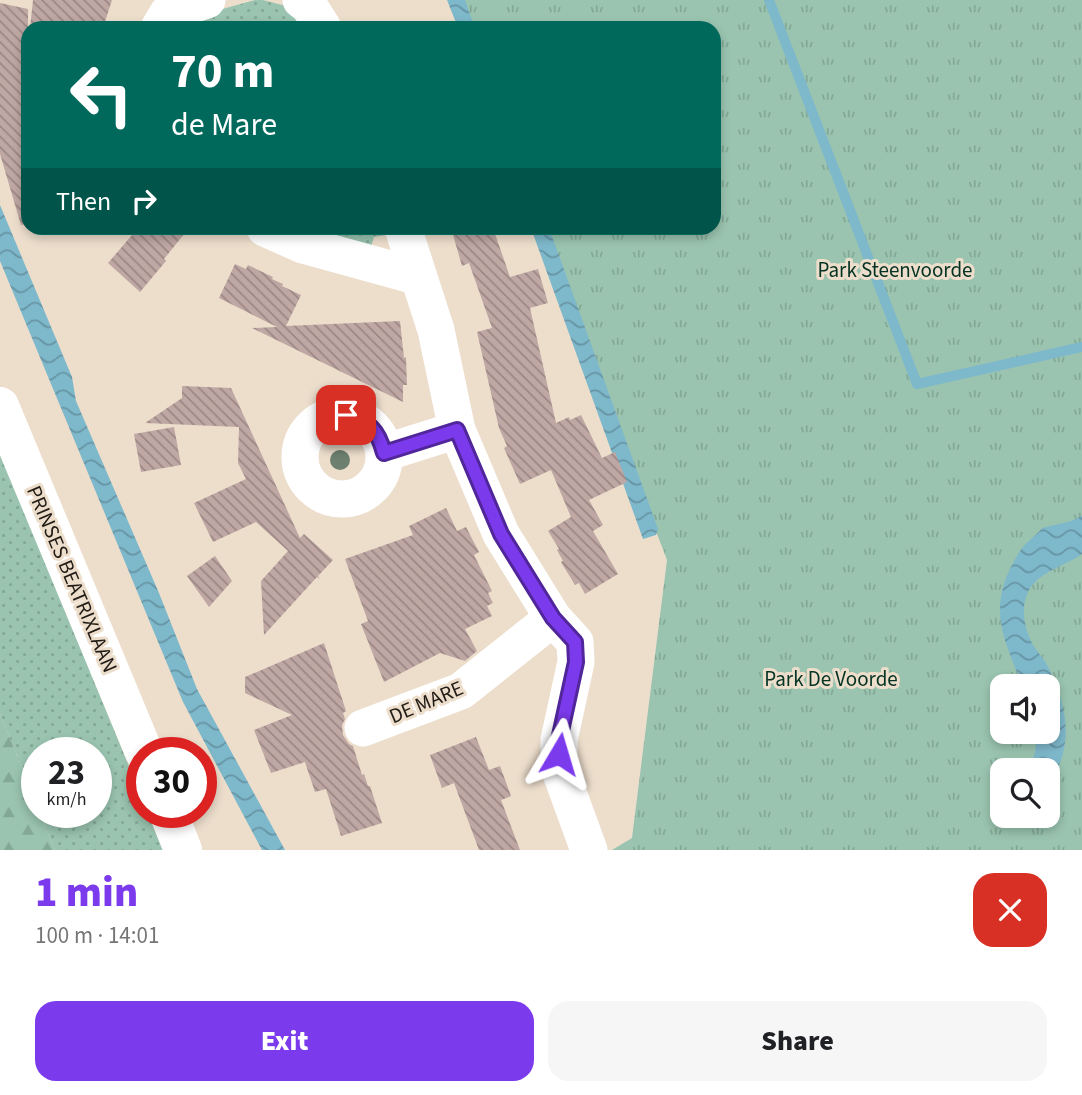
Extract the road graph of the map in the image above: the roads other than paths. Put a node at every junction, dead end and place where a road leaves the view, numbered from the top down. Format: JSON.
{"nodes":[{"id":1,"x":206,"y":0,"type":"edge"},
{"id":2,"x":301,"y":0,"type":"edge"},
{"id":3,"x":163,"y":21,"type":"edge"},
{"id":4,"x":319,"y":21,"type":"edge"},
{"id":5,"x":280,"y":235,"type":"edge"},
{"id":6,"x":405,"y":235,"type":"edge"},
{"id":7,"x":419,"y":277,"type":"junction"},
{"id":8,"x":0,"y":406,"type":"edge"},
{"id":9,"x":457,"y":430,"type":"junction"},
{"id":10,"x":384,"y":453,"type":"dead end"},
{"id":11,"x":553,"y":618,"type":"junction"},
{"id":12,"x":363,"y":728,"type":"dead end"},
{"id":13,"x":138,"y":737,"type":"edge"},
{"id":14,"x":175,"y":828,"type":"edge"},
{"id":15,"x":183,"y":850,"type":"edge"},
{"id":16,"x":589,"y":850,"type":"edge"}],
"edges":[{"from":1,"to":3,"type":"street"},
{"from":2,"to":4,"type":"street"},
{"from":5,"to":7,"type":"street"},
{"from":6,"to":7,"type":"street"},
{"from":7,"to":9,"type":"street"},
{"from":8,"to":13,"type":"main road","name":"PRINSES BEATRIXLAAN"},
{"from":9,"to":10,"type":"street"},
{"from":9,"to":11,"type":"street"},
{"from":11,"to":12,"type":"street","name":"DE MARE"},
{"from":11,"to":16,"type":"street"},
{"from":14,"to":15,"type":"main road"}]}
